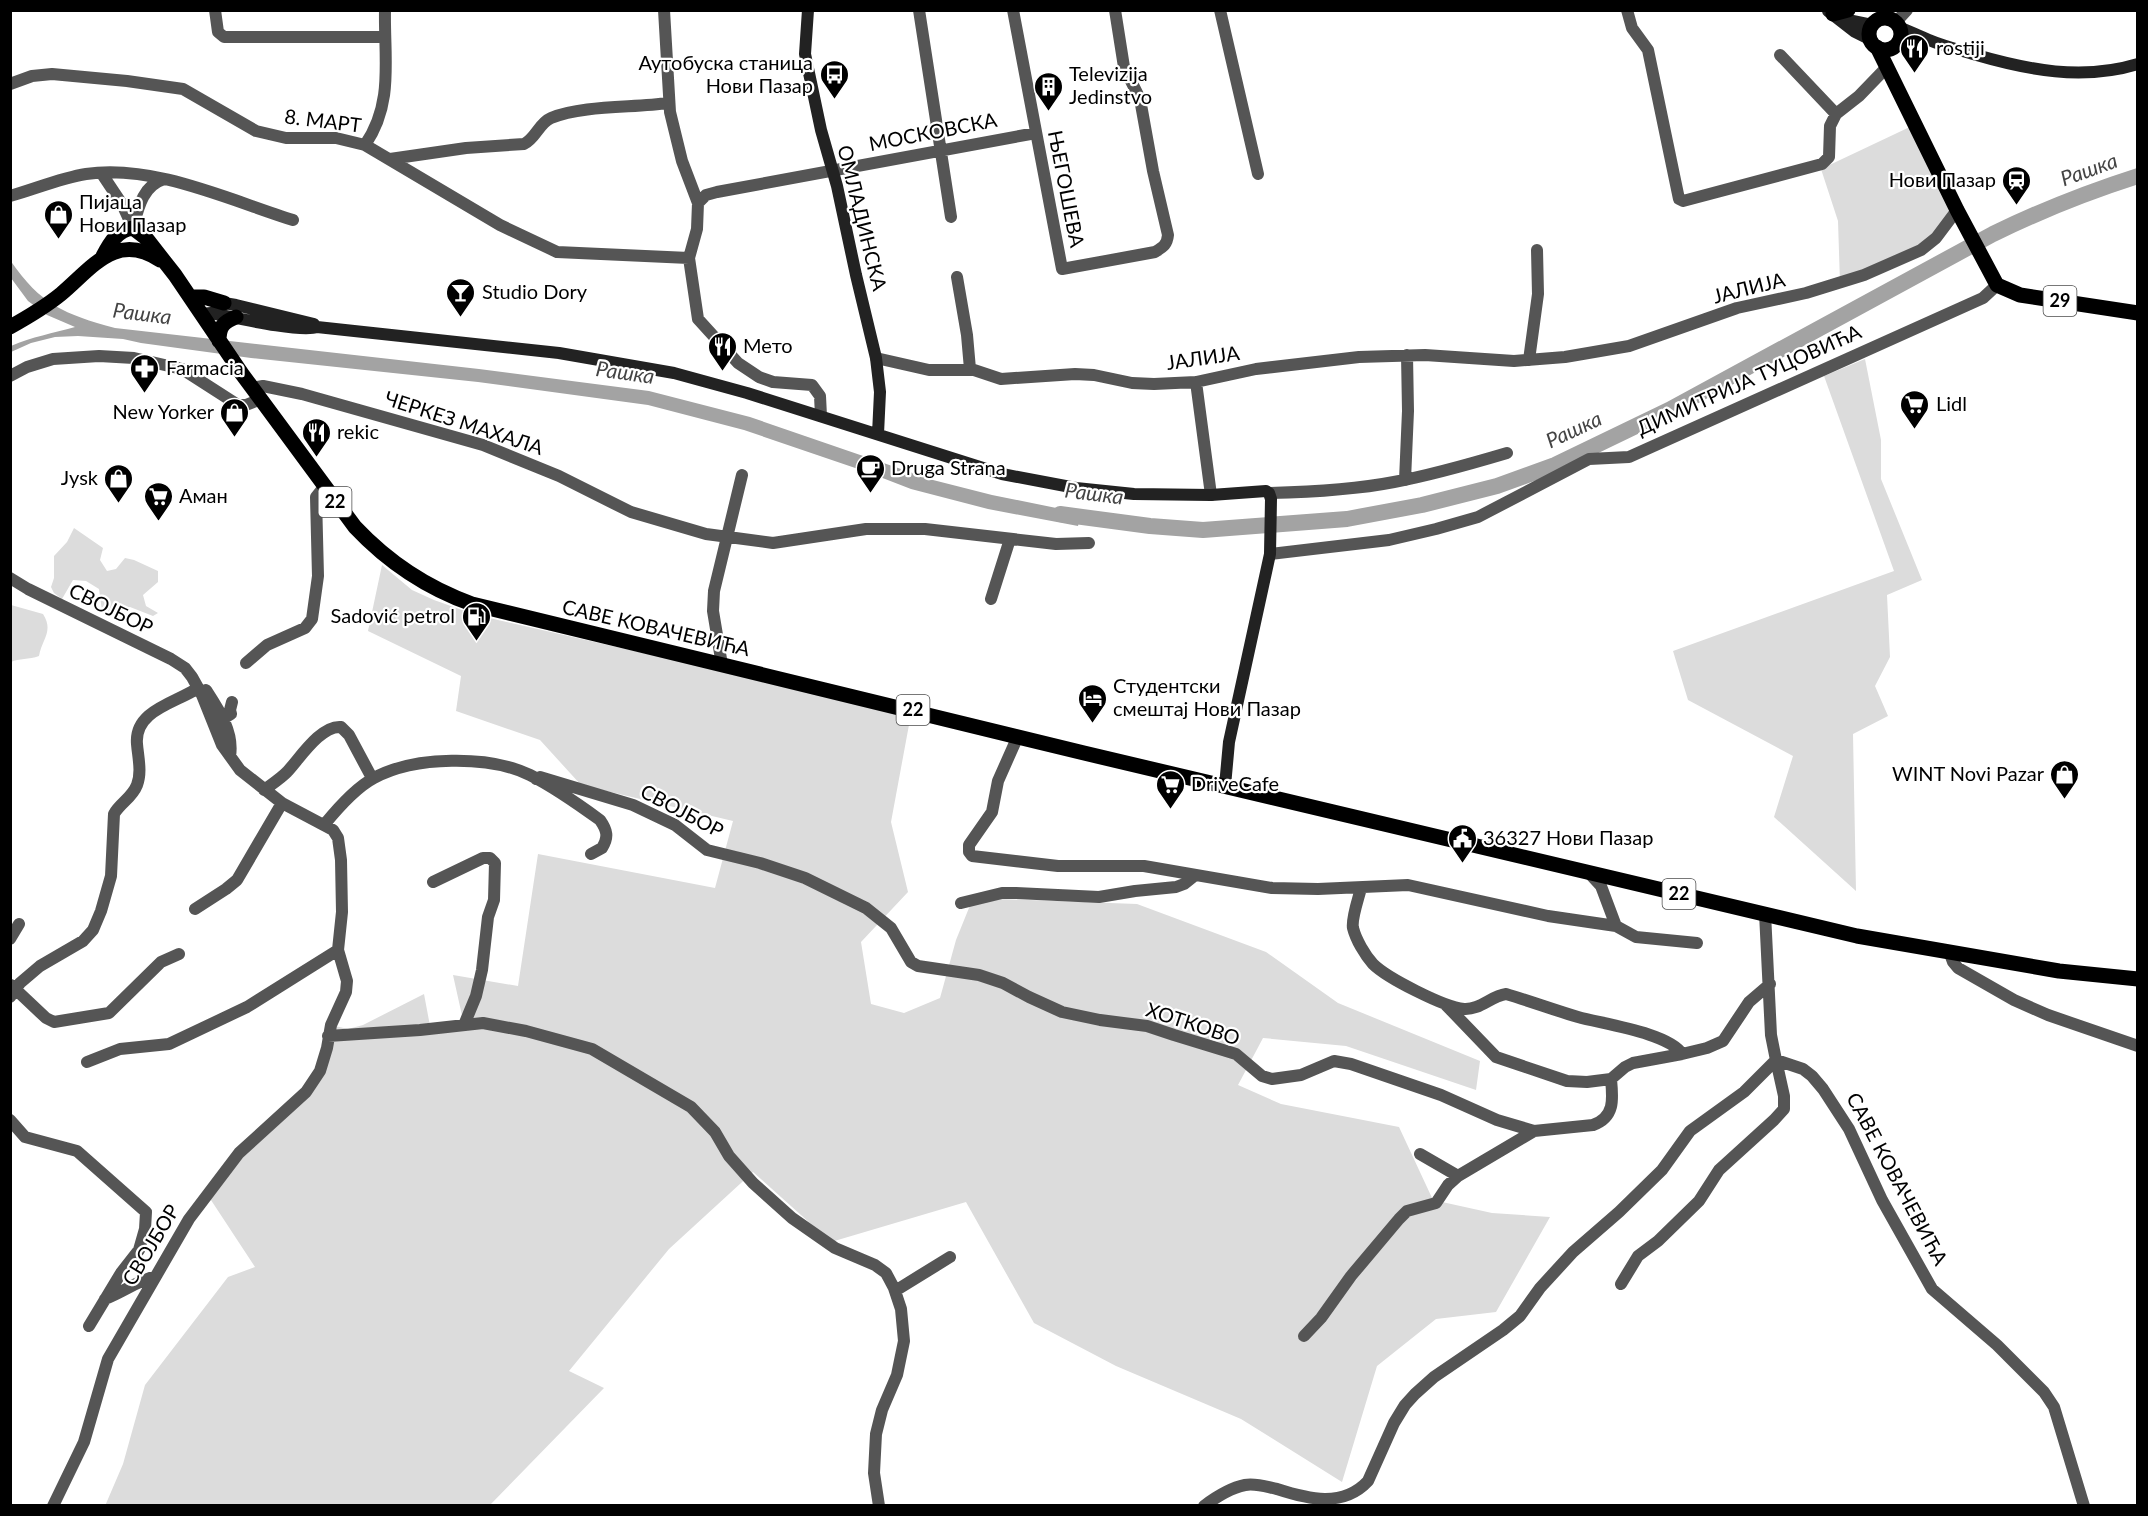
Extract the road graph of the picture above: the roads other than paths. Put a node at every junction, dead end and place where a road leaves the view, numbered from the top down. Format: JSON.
{"nodes":[{"id":1,"x":215,"y":10,"type":"edge"},
{"id":2,"x":385,"y":10,"type":"edge"},
{"id":3,"x":664,"y":10,"type":"edge"},
{"id":4,"x":808,"y":10,"type":"edge"},
{"id":5,"x":919,"y":10,"type":"edge"},
{"id":6,"x":1013,"y":10,"type":"edge"},
{"id":7,"x":1115,"y":10,"type":"edge"},
{"id":8,"x":1220,"y":10,"type":"edge"},
{"id":9,"x":1627,"y":10,"type":"edge"},
{"id":10,"x":1907,"y":10,"type":"edge"},
{"id":11,"x":1836,"y":13,"type":"edge"},
{"id":12,"x":1883,"y":29,"type":"edge"},
{"id":13,"x":384,"y":37,"type":"junction"},
{"id":14,"x":1929,"y":40,"type":"junction"},
{"id":15,"x":1780,"y":55,"type":"dead end"},
{"id":16,"x":2138,"y":64,"type":"edge"},
{"id":17,"x":1887,"y":67,"type":"junction"},
{"id":18,"x":1895,"y":81,"type":"junction"},
{"id":19,"x":10,"y":84,"type":"edge"},
{"id":20,"x":668,"y":103,"type":"junction"},
{"id":21,"x":1836,"y":114,"type":"junction"},
{"id":22,"x":1036,"y":133,"type":"junction"},
{"id":23,"x":365,"y":145,"type":"junction"},
{"id":24,"x":940,"y":150,"type":"junction"},
{"id":25,"x":390,"y":159,"type":"junction"},
{"id":26,"x":833,"y":171,"type":"junction"},
{"id":27,"x":102,"y":174,"type":"junction"},
{"id":28,"x":1258,"y":174,"type":"dead end"},
{"id":29,"x":164,"y":179,"type":"junction"},
{"id":30,"x":10,"y":196,"type":"edge"},
{"id":31,"x":698,"y":202,"type":"junction"},
{"id":32,"x":1957,"y":210,"type":"junction"},
{"id":33,"x":951,"y":217,"type":"dead end"},
{"id":34,"x":293,"y":219,"type":"dead end"},
{"id":35,"x":133,"y":228,"type":"junction"},
{"id":36,"x":1537,"y":250,"type":"dead end"},
{"id":37,"x":103,"y":256,"type":"junction"},
{"id":38,"x":689,"y":258,"type":"junction"},
{"id":39,"x":163,"y":262,"type":"junction"},
{"id":40,"x":957,"y":277,"type":"dead end"},
{"id":41,"x":1993,"y":280,"type":"junction"},
{"id":42,"x":190,"y":297,"type":"junction"},
{"id":43,"x":224,"y":303,"type":"junction"},
{"id":44,"x":2138,"y":313,"type":"edge"},
{"id":45,"x":201,"y":314,"type":"junction"},
{"id":46,"x":10,"y":327,"type":"edge"},
{"id":47,"x":223,"y":327,"type":"junction"},
{"id":48,"x":317,"y":327,"type":"junction"},
{"id":49,"x":1407,"y":355,"type":"junction"},
{"id":50,"x":876,"y":358,"type":"junction"},
{"id":51,"x":1529,"y":360,"type":"junction"},
{"id":52,"x":970,"y":369,"type":"junction"},
{"id":53,"x":10,"y":376,"type":"edge"},
{"id":54,"x":1197,"y":382,"type":"junction"},
{"id":55,"x":256,"y":393,"type":"junction"},
{"id":56,"x":821,"y":416,"type":"junction"},
{"id":57,"x":878,"y":434,"type":"junction"},
{"id":58,"x":1507,"y":453,"type":"dead end"},
{"id":59,"x":742,"y":475,"type":"dead end"},
{"id":60,"x":1405,"y":480,"type":"junction"},
{"id":61,"x":324,"y":487,"type":"junction"},
{"id":62,"x":1211,"y":495,"type":"junction"},
{"id":63,"x":1270,"y":499,"type":"junction"},
{"id":64,"x":728,"y":537,"type":"junction"},
{"id":65,"x":1010,"y":539,"type":"junction"},
{"id":66,"x":1089,"y":543,"type":"dead end"},
{"id":67,"x":1270,"y":554,"type":"junction"},
{"id":68,"x":10,"y":578,"type":"edge"},
{"id":69,"x":991,"y":599,"type":"dead end"},
{"id":70,"x":246,"y":663,"type":"dead end"},
{"id":71,"x":722,"y":665,"type":"junction"},
{"id":72,"x":195,"y":683,"type":"junction"},
{"id":73,"x":232,"y":702,"type":"dead end"},
{"id":74,"x":223,"y":719,"type":"junction"},
{"id":75,"x":1018,"y":736,"type":"junction"},
{"id":76,"x":230,"y":756,"type":"junction"},
{"id":77,"x":372,"y":778,"type":"junction"},
{"id":78,"x":536,"y":779,"type":"junction"},
{"id":79,"x":1225,"y":786,"type":"junction"},
{"id":80,"x":264,"y":790,"type":"junction"},
{"id":81,"x":282,"y":803,"type":"junction"},
{"id":82,"x":324,"y":825,"type":"junction"},
{"id":83,"x":591,"y":854,"type":"dead end"},
{"id":84,"x":1589,"y":873,"type":"junction"},
{"id":85,"x":1194,"y":876,"type":"junction"},
{"id":86,"x":433,"y":882,"type":"dead end"},
{"id":87,"x":1361,"y":888,"type":"junction"},
{"id":88,"x":842,"y":896,"type":"joint"},
{"id":89,"x":961,"y":903,"type":"dead end"},
{"id":90,"x":195,"y":909,"type":"dead end"},
{"id":91,"x":1765,"y":913,"type":"junction"},
{"id":92,"x":19,"y":924,"type":"dead end"},
{"id":93,"x":1616,"y":926,"type":"junction"},
{"id":94,"x":10,"y":939,"type":"edge"},
{"id":95,"x":1697,"y":943,"type":"dead end"},
{"id":96,"x":338,"y":950,"type":"junction"},
{"id":97,"x":1949,"y":951,"type":"junction"},
{"id":98,"x":179,"y":954,"type":"dead end"},
{"id":99,"x":2138,"y":979,"type":"edge"},
{"id":100,"x":1770,"y":984,"type":"junction"},
{"id":101,"x":12,"y":990,"type":"edge"},
{"id":102,"x":1446,"y":1004,"type":"junction"},
{"id":103,"x":464,"y":1025,"type":"junction"},
{"id":104,"x":328,"y":1036,"type":"junction"},
{"id":105,"x":2138,"y":1046,"type":"edge"},
{"id":106,"x":1682,"y":1054,"type":"junction"},
{"id":107,"x":1776,"y":1060,"type":"junction"},
{"id":108,"x":87,"y":1062,"type":"dead end"},
{"id":109,"x":1611,"y":1079,"type":"junction"},
{"id":110,"x":10,"y":1120,"type":"edge"},
{"id":111,"x":1534,"y":1131,"type":"junction"},
{"id":112,"x":1420,"y":1154,"type":"dead end"},
{"id":113,"x":1458,"y":1176,"type":"junction"},
{"id":114,"x":950,"y":1257,"type":"dead end"},
{"id":115,"x":156,"y":1276,"type":"junction"},
{"id":116,"x":1621,"y":1284,"type":"dead end"},
{"id":117,"x":895,"y":1291,"type":"junction"},
{"id":118,"x":105,"y":1299,"type":"junction"},
{"id":119,"x":90,"y":1326,"type":"dead end"},
{"id":120,"x":1304,"y":1336,"type":"dead end"},
{"id":121,"x":53,"y":1506,"type":"edge"},
{"id":122,"x":879,"y":1506,"type":"edge"},
{"id":123,"x":1204,"y":1506,"type":"edge"},
{"id":124,"x":2084,"y":1506,"type":"edge"}],
"edges":[{"from":1,"to":13,"type":"street"},
{"from":2,"to":13,"type":"street"},
{"from":3,"to":20,"type":"street"},
{"from":4,"to":26,"type":"street","name":"ОМЛАДИНСКА"},
{"from":5,"to":24,"type":"street"},
{"from":6,"to":22,"type":"street","name":"ЊЕГОШЕВА"},
{"from":7,"to":22,"type":"street","name":"ЊЕГОШЕВА"},
{"from":8,"to":28,"type":"street"},
{"from":9,"to":21,"type":"street"},
{"from":10,"to":12,"type":"street"},
{"from":11,"to":12,"type":"street"},
{"from":12,"to":14,"type":"street"},
{"from":12,"to":14,"type":"street"},
{"from":12,"to":17,"type":"main road"},
{"from":12,"to":18,"type":"main road"},
{"from":13,"to":23,"type":"street"},
{"from":14,"to":16,"type":"street"},
{"from":15,"to":21,"type":"street"},
{"from":17,"to":18,"type":"main road"},
{"from":17,"to":21,"type":"street"},
{"from":18,"to":32,"type":"main road"},
{"from":19,"to":23,"type":"street","name":"8. МАРТ"},
{"from":20,"to":25,"type":"street"},
{"from":20,"to":31,"type":"street"},
{"from":22,"to":24,"type":"street","name":"МОСКОВСКА"},
{"from":23,"to":25,"type":"street","name":"8. МАРТ"},
{"from":24,"to":26,"type":"street","name":"МОСКОВСКА"},
{"from":24,"to":33,"type":"street"},
{"from":25,"to":38,"type":"street","name":"8. МАРТ"},
{"from":26,"to":31,"type":"street","name":"МОСКОВСКА"},
{"from":26,"to":50,"type":"street","name":"ОМЛАДИНСКА"},
{"from":27,"to":29,"type":"street"},
{"from":27,"to":30,"type":"street"},
{"from":27,"to":35,"type":"street"},
{"from":29,"to":34,"type":"street"},
{"from":29,"to":35,"type":"street"},
{"from":31,"to":38,"type":"street"},
{"from":32,"to":41,"type":"main road"},
{"from":32,"to":51,"type":"street","name":"ЈАЛИЈА"},
{"from":35,"to":37,"type":"main road"},
{"from":35,"to":39,"type":"main road","number":"22"},
{"from":36,"to":51,"type":"street"},
{"from":37,"to":39,"type":"main road","number":"22"},
{"from":37,"to":46,"type":"main road"},
{"from":38,"to":56,"type":"street"},
{"from":39,"to":42,"type":"main road","number":"22"},
{"from":40,"to":52,"type":"street"},
{"from":41,"to":44,"type":"main road","number":"29"},
{"from":41,"to":67,"type":"street","name":"ДИМИТРИЈА ТУЦОВИЋА"},
{"from":42,"to":43,"type":"main road"},
{"from":42,"to":45,"type":"main road","number":"22"},
{"from":43,"to":45,"type":"street"},
{"from":43,"to":48,"type":"street"},
{"from":45,"to":47,"type":"main road","number":"22"},
{"from":45,"to":47,"type":"street"},
{"from":47,"to":48,"type":"street"},
{"from":47,"to":55,"type":"main road","name":"САВЕ КОВАЧЕВИЋА","number":"22"},
{"from":48,"to":56,"type":"street"},
{"from":49,"to":51,"type":"street","name":"ЈАЛИЈА"},
{"from":49,"to":54,"type":"street","name":"ЈАЛИЈА"},
{"from":49,"to":60,"type":"street"},
{"from":50,"to":52,"type":"street","name":"ЈАЛИЈА"},
{"from":50,"to":57,"type":"street","name":"ОМЛАДИНСКА"},
{"from":52,"to":54,"type":"street","name":"ЈАЛИЈА"},
{"from":53,"to":55,"type":"street","name":"ЧЕРКЕЗ МАХАЛА"},
{"from":54,"to":62,"type":"street"},
{"from":55,"to":61,"type":"main road","name":"САВЕ КОВАЧЕВИЋА","number":"22"},
{"from":55,"to":64,"type":"street","name":"ЧЕРКЕЗ МАХАЛА"},
{"from":56,"to":57,"type":"street"},
{"from":57,"to":62,"type":"street"},
{"from":58,"to":60,"type":"street"},
{"from":59,"to":64,"type":"street"},
{"from":60,"to":63,"type":"street"},
{"from":61,"to":70,"type":"street"},
{"from":61,"to":71,"type":"main road","name":"САВЕ КОВАЧЕВИЋА","number":"22"},
{"from":62,"to":63,"type":"street"},
{"from":63,"to":67,"type":"street"},
{"from":64,"to":65,"type":"street","name":"ЧЕРКЕЗ МАХАЛА"},
{"from":64,"to":71,"type":"street"},
{"from":65,"to":66,"type":"street","name":"ЧЕРКЕЗ МАХАЛА"},
{"from":65,"to":69,"type":"street"},
{"from":67,"to":79,"type":"street"},
{"from":68,"to":72,"type":"street","name":"СВОЈБОР"},
{"from":71,"to":75,"type":"main road","name":"САВЕ КОВАЧЕВИЋА","number":"22"},
{"from":72,"to":74,"type":"street","name":"СВОЈБОР"},
{"from":72,"to":76,"type":"street","name":"СВОЈБОР"},
{"from":72,"to":101,"type":"street"},
{"from":73,"to":74,"type":"street"},
{"from":74,"to":76,"type":"street","name":"СВОЈБОР"},
{"from":75,"to":79,"type":"main road","name":"САВЕ КОВАЧЕВИЋА","number":"22"},
{"from":75,"to":85,"type":"street"},
{"from":76,"to":80,"type":"street","name":"СВОЈБОР"},
{"from":77,"to":78,"type":"street","name":"СВОЈБОР"},
{"from":77,"to":80,"type":"street"},
{"from":77,"to":82,"type":"street","name":"СВОЈБОР"},
{"from":78,"to":83,"type":"street","name":"СВОЈБОР"},
{"from":78,"to":88,"type":"street","name":"СВОЈБОР"},
{"from":79,"to":84,"type":"main road","name":"САВЕ КОВАЧЕВИЋА","number":"22"},
{"from":80,"to":81,"type":"street","name":"СВОЈБОР"},
{"from":81,"to":82,"type":"street","name":"СВОЈБОР"},
{"from":81,"to":90,"type":"street"},
{"from":82,"to":96,"type":"street","name":"СВОЈБОР"},
{"from":84,"to":91,"type":"main road","name":"САВЕ КОВАЧЕВИЋА","number":"22"},
{"from":84,"to":93,"type":"street"},
{"from":85,"to":87,"type":"street"},
{"from":85,"to":89,"type":"street"},
{"from":86,"to":103,"type":"street"},
{"from":87,"to":93,"type":"street"},
{"from":87,"to":102,"type":"street"},
{"from":88,"to":111,"type":"street","name":"ХОТКОВО"},
{"from":91,"to":97,"type":"main road","name":"САВЕ КОВАЧЕВИЋА","number":"22"},
{"from":91,"to":100,"type":"street"},
{"from":92,"to":94,"type":"street"},
{"from":93,"to":95,"type":"street"},
{"from":96,"to":104,"type":"street","name":"СВОЈБОР"},
{"from":96,"to":108,"type":"street"},
{"from":97,"to":99,"type":"main road","name":"САВЕ КОВАЧЕВИЋА","number":"22"},
{"from":97,"to":105,"type":"street"},
{"from":98,"to":101,"type":"street"},
{"from":100,"to":106,"type":"street"},
{"from":100,"to":107,"type":"street"},
{"from":102,"to":106,"type":"street"},
{"from":102,"to":109,"type":"street"},
{"from":103,"to":104,"type":"street"},
{"from":103,"to":117,"type":"street"},
{"from":104,"to":115,"type":"street","name":"СВОЈБОР"},
{"from":106,"to":109,"type":"street"},
{"from":107,"to":116,"type":"street"},
{"from":107,"to":123,"type":"street"},
{"from":107,"to":124,"type":"street","name":"САВЕ КОВАЧЕВИЋА"},
{"from":109,"to":111,"type":"street"},
{"from":110,"to":118,"type":"street"},
{"from":111,"to":113,"type":"street"},
{"from":112,"to":113,"type":"street"},
{"from":113,"to":120,"type":"street"},
{"from":114,"to":117,"type":"street"},
{"from":115,"to":118,"type":"street"},
{"from":115,"to":121,"type":"street","name":"СВОЈБОР"},
{"from":117,"to":122,"type":"street"},
{"from":118,"to":119,"type":"street"}]}
